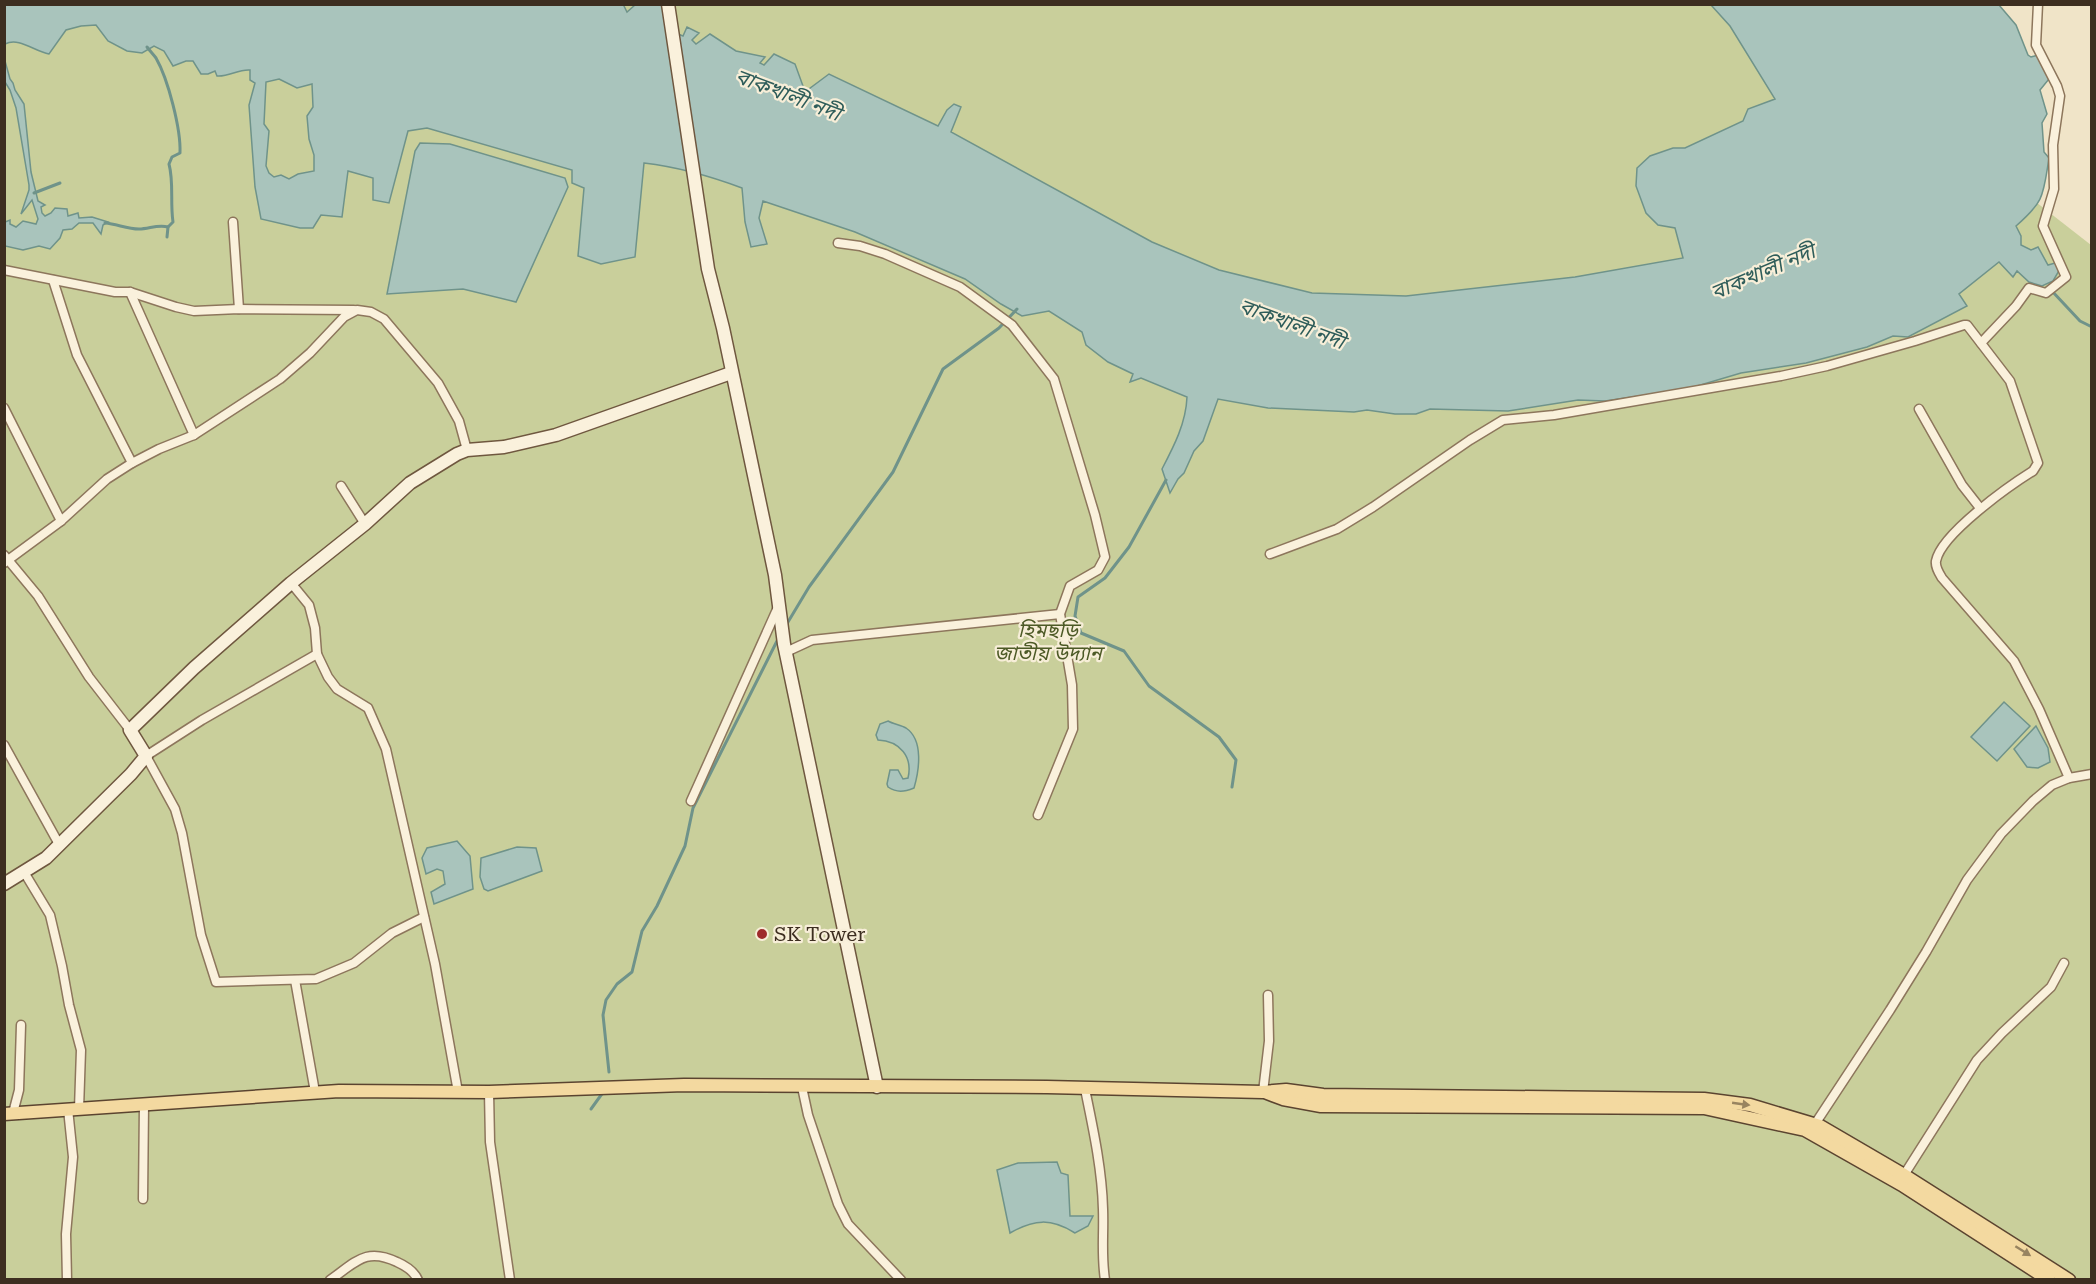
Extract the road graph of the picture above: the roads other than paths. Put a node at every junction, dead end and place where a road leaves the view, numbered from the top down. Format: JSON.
{"nodes":[{"id":1,"x":668,"y":4,"type":"edge"},
{"id":2,"x":2038,"y":4,"type":"edge"},
{"id":3,"x":233,"y":222,"type":"dead end"},
{"id":4,"x":838,"y":243,"type":"dead end"},
{"id":5,"x":4,"y":270,"type":"edge"},
{"id":6,"x":52,"y":280,"type":"junction"},
{"id":7,"x":130,"y":292,"type":"junction"},
{"id":8,"x":239,"y":309,"type":"junction"},
{"id":9,"x":357,"y":310,"type":"junction"},
{"id":10,"x":1981,"y":343,"type":"junction"},
{"id":11,"x":731,"y":373,"type":"junction"},
{"id":12,"x":4,"y":408,"type":"edge"},
{"id":13,"x":1919,"y":409,"type":"dead end"},
{"id":14,"x":194,"y":435,"type":"junction"},
{"id":15,"x":467,"y":450,"type":"junction"},
{"id":16,"x":132,"y":463,"type":"junction"},
{"id":17,"x":341,"y":486,"type":"dead end"},
{"id":18,"x":1980,"y":508,"type":"junction"},
{"id":19,"x":61,"y":521,"type":"junction"},
{"id":20,"x":365,"y":524,"type":"junction"},
{"id":21,"x":1270,"y":554,"type":"dead end"},
{"id":22,"x":6,"y":560,"type":"edge"},
{"id":23,"x":291,"y":583,"type":"junction"},
{"id":24,"x":779,"y":605,"type":"junction"},
{"id":25,"x":1060,"y":614,"type":"junction"},
{"id":26,"x":785,"y":648,"type":"junction"},
{"id":27,"x":317,"y":654,"type":"junction"},
{"id":28,"x":130,"y":730,"type":"junction"},
{"id":29,"x":4,"y":745,"type":"edge"},
{"id":30,"x":146,"y":756,"type":"junction"},
{"id":31,"x":2091,"y":774,"type":"edge"},
{"id":32,"x":2069,"y":778,"type":"junction"},
{"id":33,"x":691,"y":801,"type":"dead end"},
{"id":34,"x":1038,"y":815,"type":"dead end"},
{"id":35,"x":60,"y":846,"type":"junction"},
{"id":36,"x":24,"y":872,"type":"junction"},
{"id":37,"x":4,"y":884,"type":"edge"},
{"id":38,"x":424,"y":917,"type":"junction"},
{"id":39,"x":2064,"y":963,"type":"dead end"},
{"id":40,"x":296,"y":980,"type":"junction"},
{"id":41,"x":1268,"y":995,"type":"dead end"},
{"id":42,"x":21,"y":1025,"type":"dead end"},
{"id":43,"x":802,"y":1087,"type":"junction"},
{"id":44,"x":877,"y":1087,"type":"junction"},
{"id":45,"x":1085,"y":1089,"type":"junction"},
{"id":46,"x":315,"y":1092,"type":"junction"},
{"id":47,"x":458,"y":1092,"type":"junction"},
{"id":48,"x":489,"y":1092,"type":"junction"},
{"id":49,"x":1263,"y":1092,"type":"junction"},
{"id":50,"x":144,"y":1104,"type":"junction"},
{"id":51,"x":73,"y":1109,"type":"junction"},
{"id":52,"x":9,"y":1113,"type":"edge"},
{"id":53,"x":1815,"y":1124,"type":"junction"},
{"id":54,"x":1904,"y":1175,"type":"junction"},
{"id":55,"x":143,"y":1199,"type":"dead end"},
{"id":56,"x":67,"y":1280,"type":"edge"},
{"id":57,"x":330,"y":1280,"type":"edge"},
{"id":58,"x":418,"y":1280,"type":"edge"},
{"id":59,"x":510,"y":1280,"type":"edge"},
{"id":60,"x":901,"y":1280,"type":"edge"},
{"id":61,"x":1105,"y":1280,"type":"edge"},
{"id":62,"x":2049,"y":1280,"type":"edge"},
{"id":63,"x":2069,"y":1280,"type":"edge"}],
"edges":[{"from":1,"to":11,"type":"main road"},
{"from":2,"to":10,"type":"street"},
{"from":3,"to":8,"type":"street"},
{"from":4,"to":25,"type":"street"},
{"from":5,"to":6,"type":"street"},
{"from":6,"to":7,"type":"street"},
{"from":6,"to":16,"type":"street"},
{"from":7,"to":8,"type":"street"},
{"from":7,"to":14,"type":"street"},
{"from":8,"to":9,"type":"street"},
{"from":9,"to":14,"type":"street"},
{"from":9,"to":15,"type":"street"},
{"from":10,"to":18,"type":"street"},
{"from":10,"to":21,"type":"street"},
{"from":11,"to":15,"type":"main road"},
{"from":11,"to":24,"type":"main road"},
{"from":12,"to":19,"type":"street"},
{"from":13,"to":18,"type":"street"},
{"from":14,"to":16,"type":"street"},
{"from":15,"to":20,"type":"main road"},
{"from":16,"to":19,"type":"street"},
{"from":17,"to":20,"type":"street"},
{"from":18,"to":32,"type":"street"},
{"from":19,"to":22,"type":"street"},
{"from":20,"to":23,"type":"main road"},
{"from":22,"to":28,"type":"street"},
{"from":23,"to":27,"type":"street"},
{"from":23,"to":28,"type":"main road"},
{"from":24,"to":26,"type":"main road"},
{"from":24,"to":33,"type":"street"},
{"from":25,"to":26,"type":"street"},
{"from":25,"to":34,"type":"street"},
{"from":26,"to":44,"type":"main road"},
{"from":27,"to":30,"type":"street"},
{"from":27,"to":38,"type":"street"},
{"from":28,"to":30,"type":"main road"},
{"from":29,"to":35,"type":"street"},
{"from":30,"to":35,"type":"main road"},
{"from":30,"to":40,"type":"street"},
{"from":31,"to":32,"type":"street"},
{"from":32,"to":53,"type":"street"},
{"from":35,"to":36,"type":"main road"},
{"from":36,"to":37,"type":"main road"},
{"from":36,"to":51,"type":"street"},
{"from":38,"to":40,"type":"street"},
{"from":38,"to":47,"type":"street"},
{"from":39,"to":54,"type":"street"},
{"from":40,"to":46,"type":"street"},
{"from":41,"to":49,"type":"street"},
{"from":42,"to":52,"type":"street"},
{"from":43,"to":44,"type":"main road"},
{"from":43,"to":48,"type":"main road"},
{"from":43,"to":60,"type":"street"},
{"from":44,"to":45,"type":"main road"},
{"from":45,"to":49,"type":"main road"},
{"from":45,"to":61,"type":"street"},
{"from":46,"to":47,"type":"main road"},
{"from":46,"to":50,"type":"main road"},
{"from":47,"to":48,"type":"main road"},
{"from":48,"to":59,"type":"street"},
{"from":49,"to":53,"type":"main road","one_way":true},
{"from":49,"to":62,"type":"main road"},
{"from":50,"to":51,"type":"main road"},
{"from":50,"to":55,"type":"street"},
{"from":51,"to":52,"type":"main road"},
{"from":51,"to":56,"type":"street"},
{"from":53,"to":54,"type":"main road"},
{"from":54,"to":63,"type":"main road","one_way":true},
{"from":57,"to":58,"type":"street"}]}
